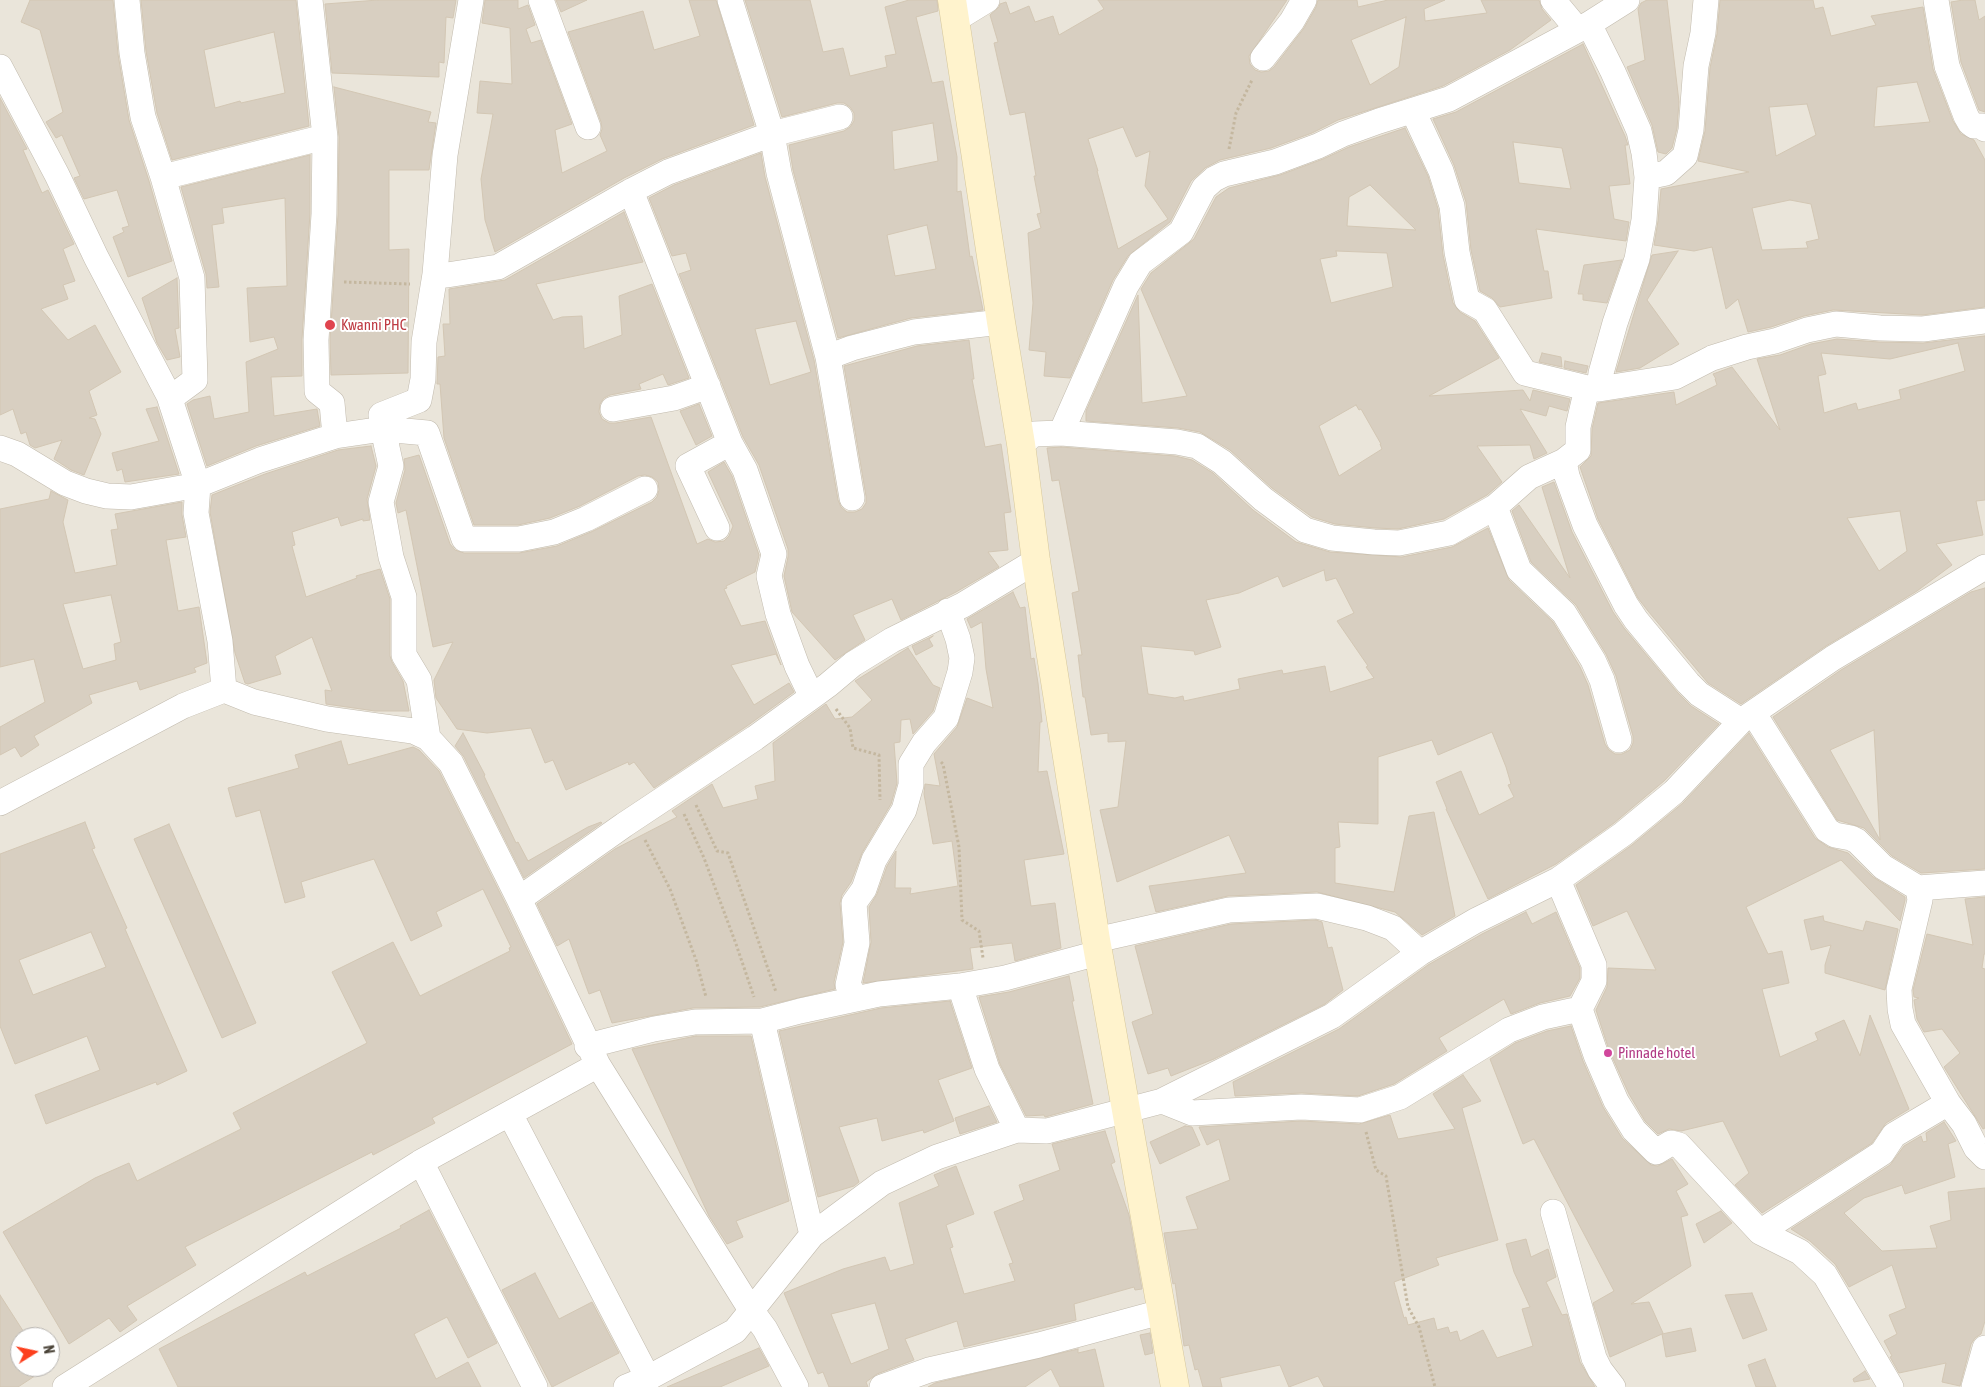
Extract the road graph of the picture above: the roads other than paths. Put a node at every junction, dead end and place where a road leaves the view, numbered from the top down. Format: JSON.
{"nodes":[{"id":1,"x":127,"y":0,"type":"edge"},
{"id":2,"x":310,"y":0,"type":"edge"},
{"id":3,"x":471,"y":0,"type":"edge"},
{"id":4,"x":541,"y":0,"type":"edge"},
{"id":5,"x":730,"y":0,"type":"edge"},
{"id":6,"x":987,"y":0,"type":"edge"},
{"id":7,"x":1304,"y":0,"type":"edge"},
{"id":8,"x":1553,"y":0,"type":"edge"},
{"id":9,"x":1627,"y":0,"type":"edge"},
{"id":10,"x":1706,"y":0,"type":"edge"},
{"id":11,"x":1936,"y":0,"type":"edge"},
{"id":12,"x":954,"y":10,"type":"edge"},
{"id":13,"x":1584,"y":27,"type":"junction"},
{"id":14,"x":1263,"y":58,"type":"road end"},
{"id":15,"x":3,"y":79,"type":"edge"},
{"id":16,"x":1413,"y":111,"type":"junction"},
{"id":17,"x":840,"y":117,"type":"dead end"},
{"id":18,"x":588,"y":127,"type":"dead end"},
{"id":19,"x":1985,"y":129,"type":"edge"},
{"id":20,"x":772,"y":134,"type":"junction"},
{"id":21,"x":325,"y":137,"type":"junction"},
{"id":22,"x":163,"y":176,"type":"junction"},
{"id":23,"x":1647,"y":177,"type":"junction"},
{"id":24,"x":630,"y":191,"type":"junction"},
{"id":25,"x":434,"y":279,"type":"junction"},
{"id":26,"x":1985,"y":321,"type":"edge"},
{"id":27,"x":1001,"y":322,"type":"junction"},
{"id":28,"x":828,"y":357,"type":"junction"},
{"id":29,"x":708,"y":386,"type":"junction"},
{"id":30,"x":1593,"y":389,"type":"junction"},
{"id":31,"x":169,"y":396,"type":"junction"},
{"id":32,"x":613,"y":409,"type":"dead end"},
{"id":33,"x":384,"y":429,"type":"junction"},
{"id":34,"x":1061,"y":433,"type":"junction"},
{"id":35,"x":335,"y":436,"type":"junction"},
{"id":36,"x":730,"y":443,"type":"junction"},
{"id":37,"x":1022,"y":444,"type":"junction"},
{"id":38,"x":0,"y":448,"type":"edge"},
{"id":39,"x":1564,"y":461,"type":"junction"},
{"id":40,"x":198,"y":485,"type":"junction"},
{"id":41,"x":645,"y":489,"type":"dead end"},
{"id":42,"x":852,"y":498,"type":"dead end"},
{"id":43,"x":1495,"y":507,"type":"junction"},
{"id":44,"x":717,"y":528,"type":"dead end"},
{"id":45,"x":1036,"y":561,"type":"junction"},
{"id":46,"x":1985,"y":567,"type":"edge"},
{"id":47,"x":948,"y":611,"type":"junction"},
{"id":48,"x":224,"y":690,"type":"junction"},
{"id":49,"x":817,"y":692,"type":"junction"},
{"id":50,"x":1748,"y":717,"type":"junction"},
{"id":51,"x":428,"y":738,"type":"junction"},
{"id":52,"x":1619,"y":740,"type":"dead end"},
{"id":53,"x":0,"y":803,"type":"edge"},
{"id":54,"x":1558,"y":880,"type":"junction"},
{"id":55,"x":1985,"y":883,"type":"edge"},
{"id":56,"x":1918,"y":888,"type":"junction"},
{"id":57,"x":519,"y":899,"type":"junction"},
{"id":58,"x":1097,"y":946,"type":"junction"},
{"id":59,"x":1420,"y":953,"type":"junction"},
{"id":60,"x":960,"y":986,"type":"junction"},
{"id":61,"x":856,"y":998,"type":"junction"},
{"id":62,"x":1580,"y":1009,"type":"junction"},
{"id":63,"x":762,"y":1021,"type":"junction"},
{"id":64,"x":592,"y":1056,"type":"junction"},
{"id":65,"x":1162,"y":1101,"type":"junction"},
{"id":66,"x":1948,"y":1103,"type":"junction"},
{"id":67,"x":1125,"y":1111,"type":"junction"},
{"id":68,"x":510,"y":1114,"type":"junction"},
{"id":69,"x":1975,"y":1121,"type":"edge"},
{"id":70,"x":1017,"y":1130,"type":"junction"},
{"id":71,"x":1985,"y":1157,"type":"edge"},
{"id":72,"x":421,"y":1162,"type":"junction"},
{"id":73,"x":1553,"y":1212,"type":"dead end"},
{"id":74,"x":1760,"y":1232,"type":"junction"},
{"id":75,"x":812,"y":1235,"type":"junction"},
{"id":76,"x":751,"y":1310,"type":"junction"},
{"id":77,"x":1161,"y":1312,"type":"junction"},
{"id":78,"x":1985,"y":1348,"type":"edge"},
{"id":79,"x":637,"y":1382,"type":"edge"},
{"id":80,"x":64,"y":1387,"type":"edge"},
{"id":81,"x":535,"y":1387,"type":"edge"},
{"id":82,"x":796,"y":1387,"type":"edge"},
{"id":83,"x":882,"y":1387,"type":"edge"},
{"id":84,"x":1175,"y":1387,"type":"edge"},
{"id":85,"x":1613,"y":1387,"type":"edge"},
{"id":86,"x":1891,"y":1387,"type":"edge"},
{"id":87,"x":1974,"y":1387,"type":"edge"}],
"edges":[{"from":1,"to":22,"type":"street"},
{"from":2,"to":21,"type":"street"},
{"from":3,"to":25,"type":"street"},
{"from":4,"to":18,"type":"street"},
{"from":5,"to":20,"type":"street"},
{"from":6,"to":12,"type":"street"},
{"from":7,"to":14,"type":"street"},
{"from":8,"to":13,"type":"street"},
{"from":9,"to":13,"type":"street"},
{"from":10,"to":23,"type":"street"},
{"from":11,"to":19,"type":"street"},
{"from":12,"to":27,"type":"street"},
{"from":13,"to":16,"type":"street"},
{"from":13,"to":23,"type":"street"},
{"from":15,"to":31,"type":"street"},
{"from":16,"to":30,"type":"street"},
{"from":16,"to":34,"type":"street"},
{"from":17,"to":20,"type":"street"},
{"from":20,"to":24,"type":"street"},
{"from":20,"to":28,"type":"street"},
{"from":21,"to":22,"type":"street"},
{"from":21,"to":35,"type":"street"},
{"from":22,"to":31,"type":"street"},
{"from":23,"to":30,"type":"street"},
{"from":24,"to":25,"type":"street"},
{"from":24,"to":29,"type":"street"},
{"from":25,"to":33,"type":"street"},
{"from":26,"to":30,"type":"street"},
{"from":27,"to":28,"type":"street"},
{"from":27,"to":37,"type":"street"},
{"from":28,"to":42,"type":"street"},
{"from":29,"to":32,"type":"street"},
{"from":29,"to":36,"type":"street"},
{"from":30,"to":39,"type":"street"},
{"from":31,"to":40,"type":"street"},
{"from":33,"to":35,"type":"street"},
{"from":33,"to":41,"type":"street"},
{"from":33,"to":51,"type":"street"},
{"from":34,"to":37,"type":"street"},
{"from":34,"to":43,"type":"street"},
{"from":35,"to":40,"type":"street"},
{"from":36,"to":44,"type":"street"},
{"from":36,"to":49,"type":"street"},
{"from":37,"to":45,"type":"street"},
{"from":38,"to":40,"type":"street"},
{"from":39,"to":43,"type":"street"},
{"from":39,"to":50,"type":"street"},
{"from":40,"to":48,"type":"street"},
{"from":43,"to":52,"type":"street"},
{"from":45,"to":47,"type":"street"},
{"from":45,"to":58,"type":"street"},
{"from":46,"to":50,"type":"street"},
{"from":47,"to":49,"type":"street"},
{"from":47,"to":61,"type":"street"},
{"from":48,"to":51,"type":"street"},
{"from":48,"to":53,"type":"street"},
{"from":49,"to":57,"type":"street"},
{"from":50,"to":54,"type":"street"},
{"from":50,"to":56,"type":"street"},
{"from":51,"to":57,"type":"street"},
{"from":54,"to":59,"type":"street"},
{"from":54,"to":62,"type":"street"},
{"from":55,"to":56,"type":"street"},
{"from":56,"to":66,"type":"street"},
{"from":57,"to":64,"type":"street"},
{"from":58,"to":59,"type":"street"},
{"from":58,"to":60,"type":"street"},
{"from":58,"to":67,"type":"street"},
{"from":59,"to":65,"type":"street"},
{"from":60,"to":61,"type":"street"},
{"from":60,"to":70,"type":"street"},
{"from":61,"to":63,"type":"street"},
{"from":62,"to":65,"type":"street"},
{"from":62,"to":74,"type":"street"},
{"from":63,"to":64,"type":"street"},
{"from":63,"to":75,"type":"street"},
{"from":64,"to":68,"type":"street"},
{"from":64,"to":76,"type":"street"},
{"from":65,"to":67,"type":"street"},
{"from":66,"to":69,"type":"street"},
{"from":66,"to":74,"type":"street"},
{"from":67,"to":70,"type":"street"},
{"from":67,"to":77,"type":"street"},
{"from":68,"to":72,"type":"street"},
{"from":68,"to":79,"type":"street"},
{"from":69,"to":71,"type":"street"},
{"from":70,"to":75,"type":"street"},
{"from":72,"to":80,"type":"street"},
{"from":72,"to":81,"type":"street"},
{"from":73,"to":85,"type":"street"},
{"from":74,"to":86,"type":"street"},
{"from":75,"to":76,"type":"street"},
{"from":76,"to":79,"type":"street"},
{"from":76,"to":82,"type":"street"},
{"from":77,"to":83,"type":"street"},
{"from":77,"to":84,"type":"street"},
{"from":78,"to":87,"type":"street"}]}
